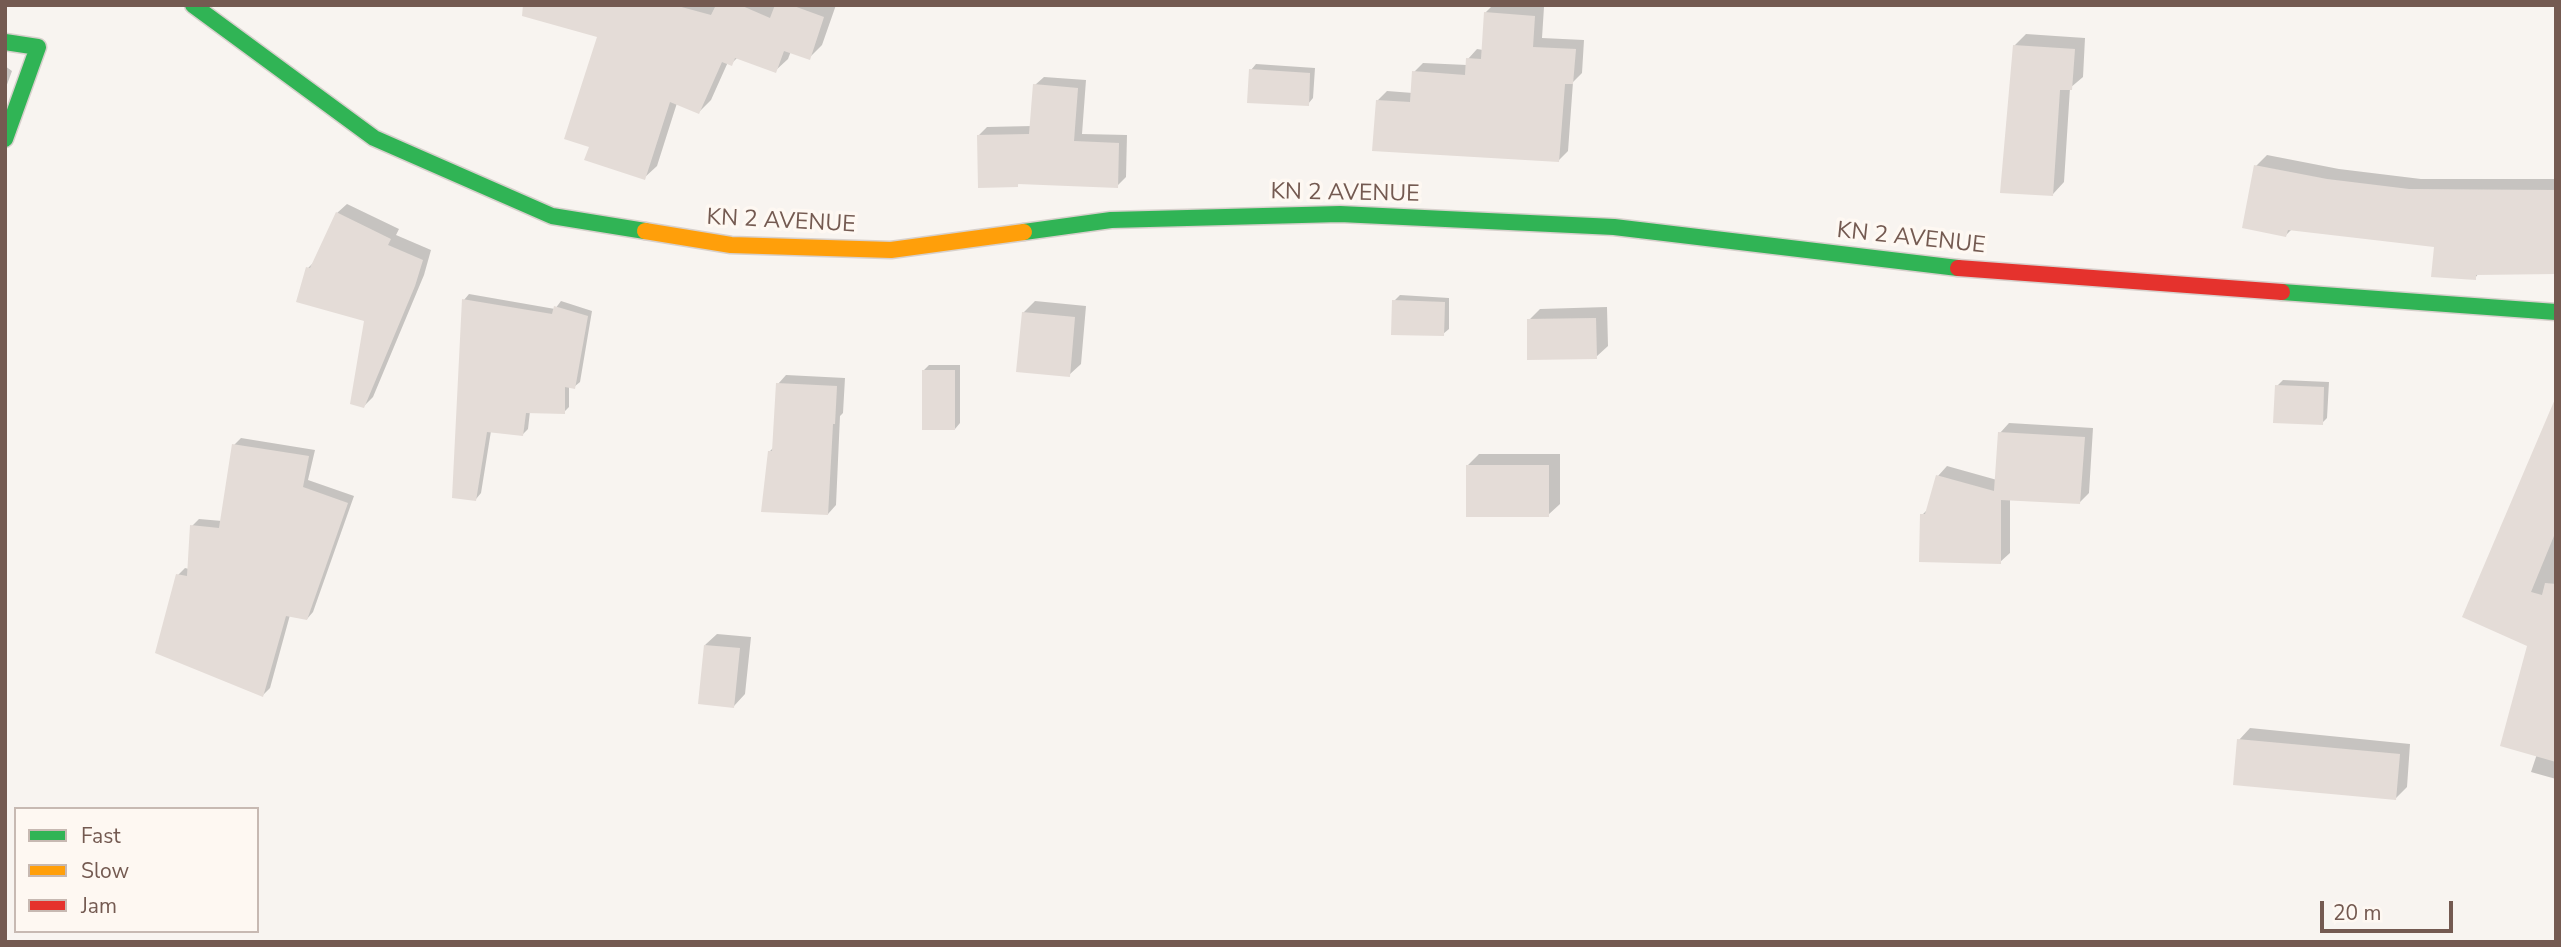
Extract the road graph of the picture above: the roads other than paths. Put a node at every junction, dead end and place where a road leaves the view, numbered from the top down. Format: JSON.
{"nodes":[{"id":1,"x":193,"y":5,"type":"edge"},
{"id":2,"x":5,"y":42,"type":"edge"},
{"id":3,"x":5,"y":139,"type":"edge"},
{"id":4,"x":2556,"y":312,"type":"edge"}],
"edges":[{"from":1,"to":4,"type":"main road","name":"KN 2 AVENUE"},
{"from":2,"to":3,"type":"main road"}]}
